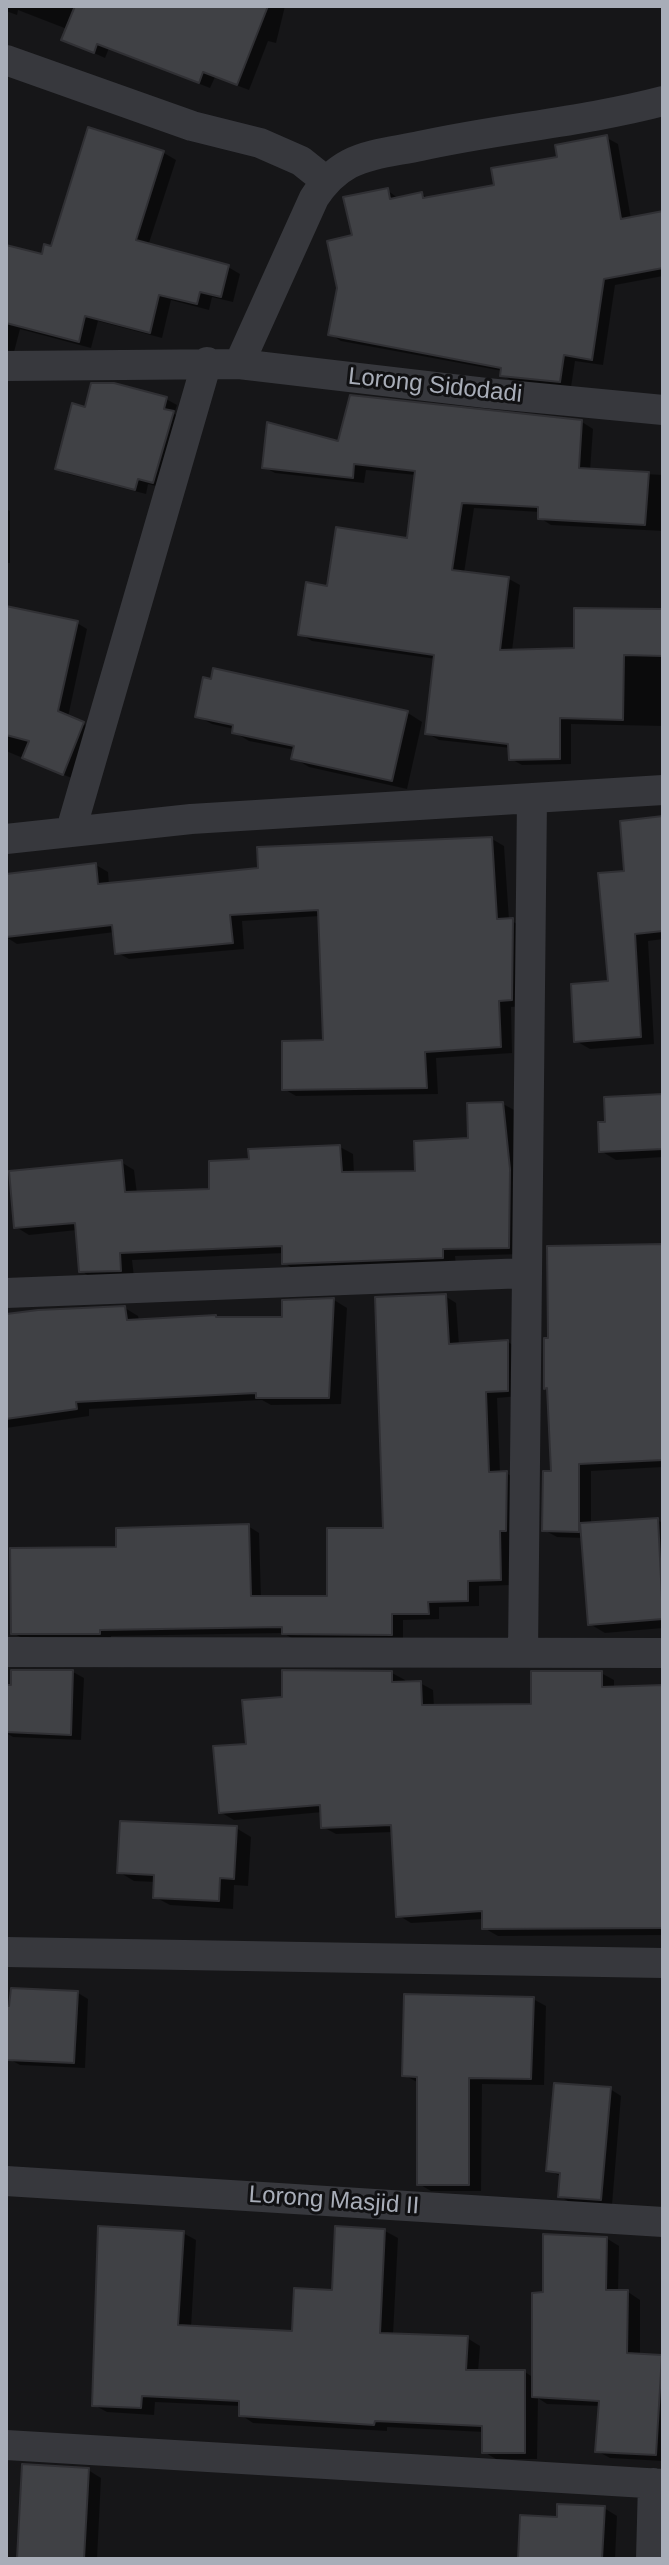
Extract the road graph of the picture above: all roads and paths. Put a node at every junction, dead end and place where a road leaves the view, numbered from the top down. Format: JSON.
{"nodes":[{"id":1,"x":6,"y":60,"type":"edge"},
{"id":2,"x":663,"y":101,"type":"edge"},
{"id":3,"x":326,"y":181,"type":"junction"},
{"id":4,"x":207,"y":362,"type":"junction"},
{"id":5,"x":239,"y":364,"type":"junction"},
{"id":6,"x":6,"y":366,"type":"edge"},
{"id":7,"x":663,"y":410,"type":"edge"},
{"id":8,"x":663,"y":790,"type":"edge"},
{"id":9,"x":532,"y":798,"type":"junction"},
{"id":10,"x":71,"y":830,"type":"junction"},
{"id":11,"x":9,"y":840,"type":"edge"},
{"id":12,"x":527,"y":1273,"type":"junction"},
{"id":13,"x":6,"y":1293,"type":"edge"},
{"id":14,"x":6,"y":1652,"type":"edge"},
{"id":15,"x":523,"y":1652,"type":"junction"},
{"id":16,"x":663,"y":1653,"type":"edge"},
{"id":17,"x":6,"y":1952,"type":"edge"},
{"id":18,"x":663,"y":1963,"type":"edge"},
{"id":19,"x":6,"y":2181,"type":"edge"},
{"id":20,"x":663,"y":2222,"type":"edge"},
{"id":21,"x":6,"y":2445,"type":"edge"},
{"id":22,"x":658,"y":2484,"type":"edge"},
{"id":23,"x":651,"y":2559,"type":"edge"}],
"edges":[{"from":1,"to":3,"type":"street"},
{"from":2,"to":3,"type":"street"},
{"from":3,"to":5,"type":"street"},
{"from":4,"to":5,"type":"street","name":"Lorong Sidodadi"},
{"from":4,"to":6,"type":"street","name":"Lorong Sidodadi"},
{"from":4,"to":10,"type":"street"},
{"from":5,"to":7,"type":"street","name":"Lorong Sidodadi"},
{"from":8,"to":9,"type":"street"},
{"from":9,"to":10,"type":"street"},
{"from":9,"to":12,"type":"street"},
{"from":10,"to":11,"type":"street"},
{"from":12,"to":13,"type":"street"},
{"from":12,"to":15,"type":"street"},
{"from":14,"to":15,"type":"street"},
{"from":15,"to":16,"type":"street"},
{"from":17,"to":18,"type":"street"},
{"from":19,"to":20,"type":"street","name":"Lorong Masjid II"},
{"from":21,"to":22,"type":"street"},
{"from":22,"to":23,"type":"street"}]}
